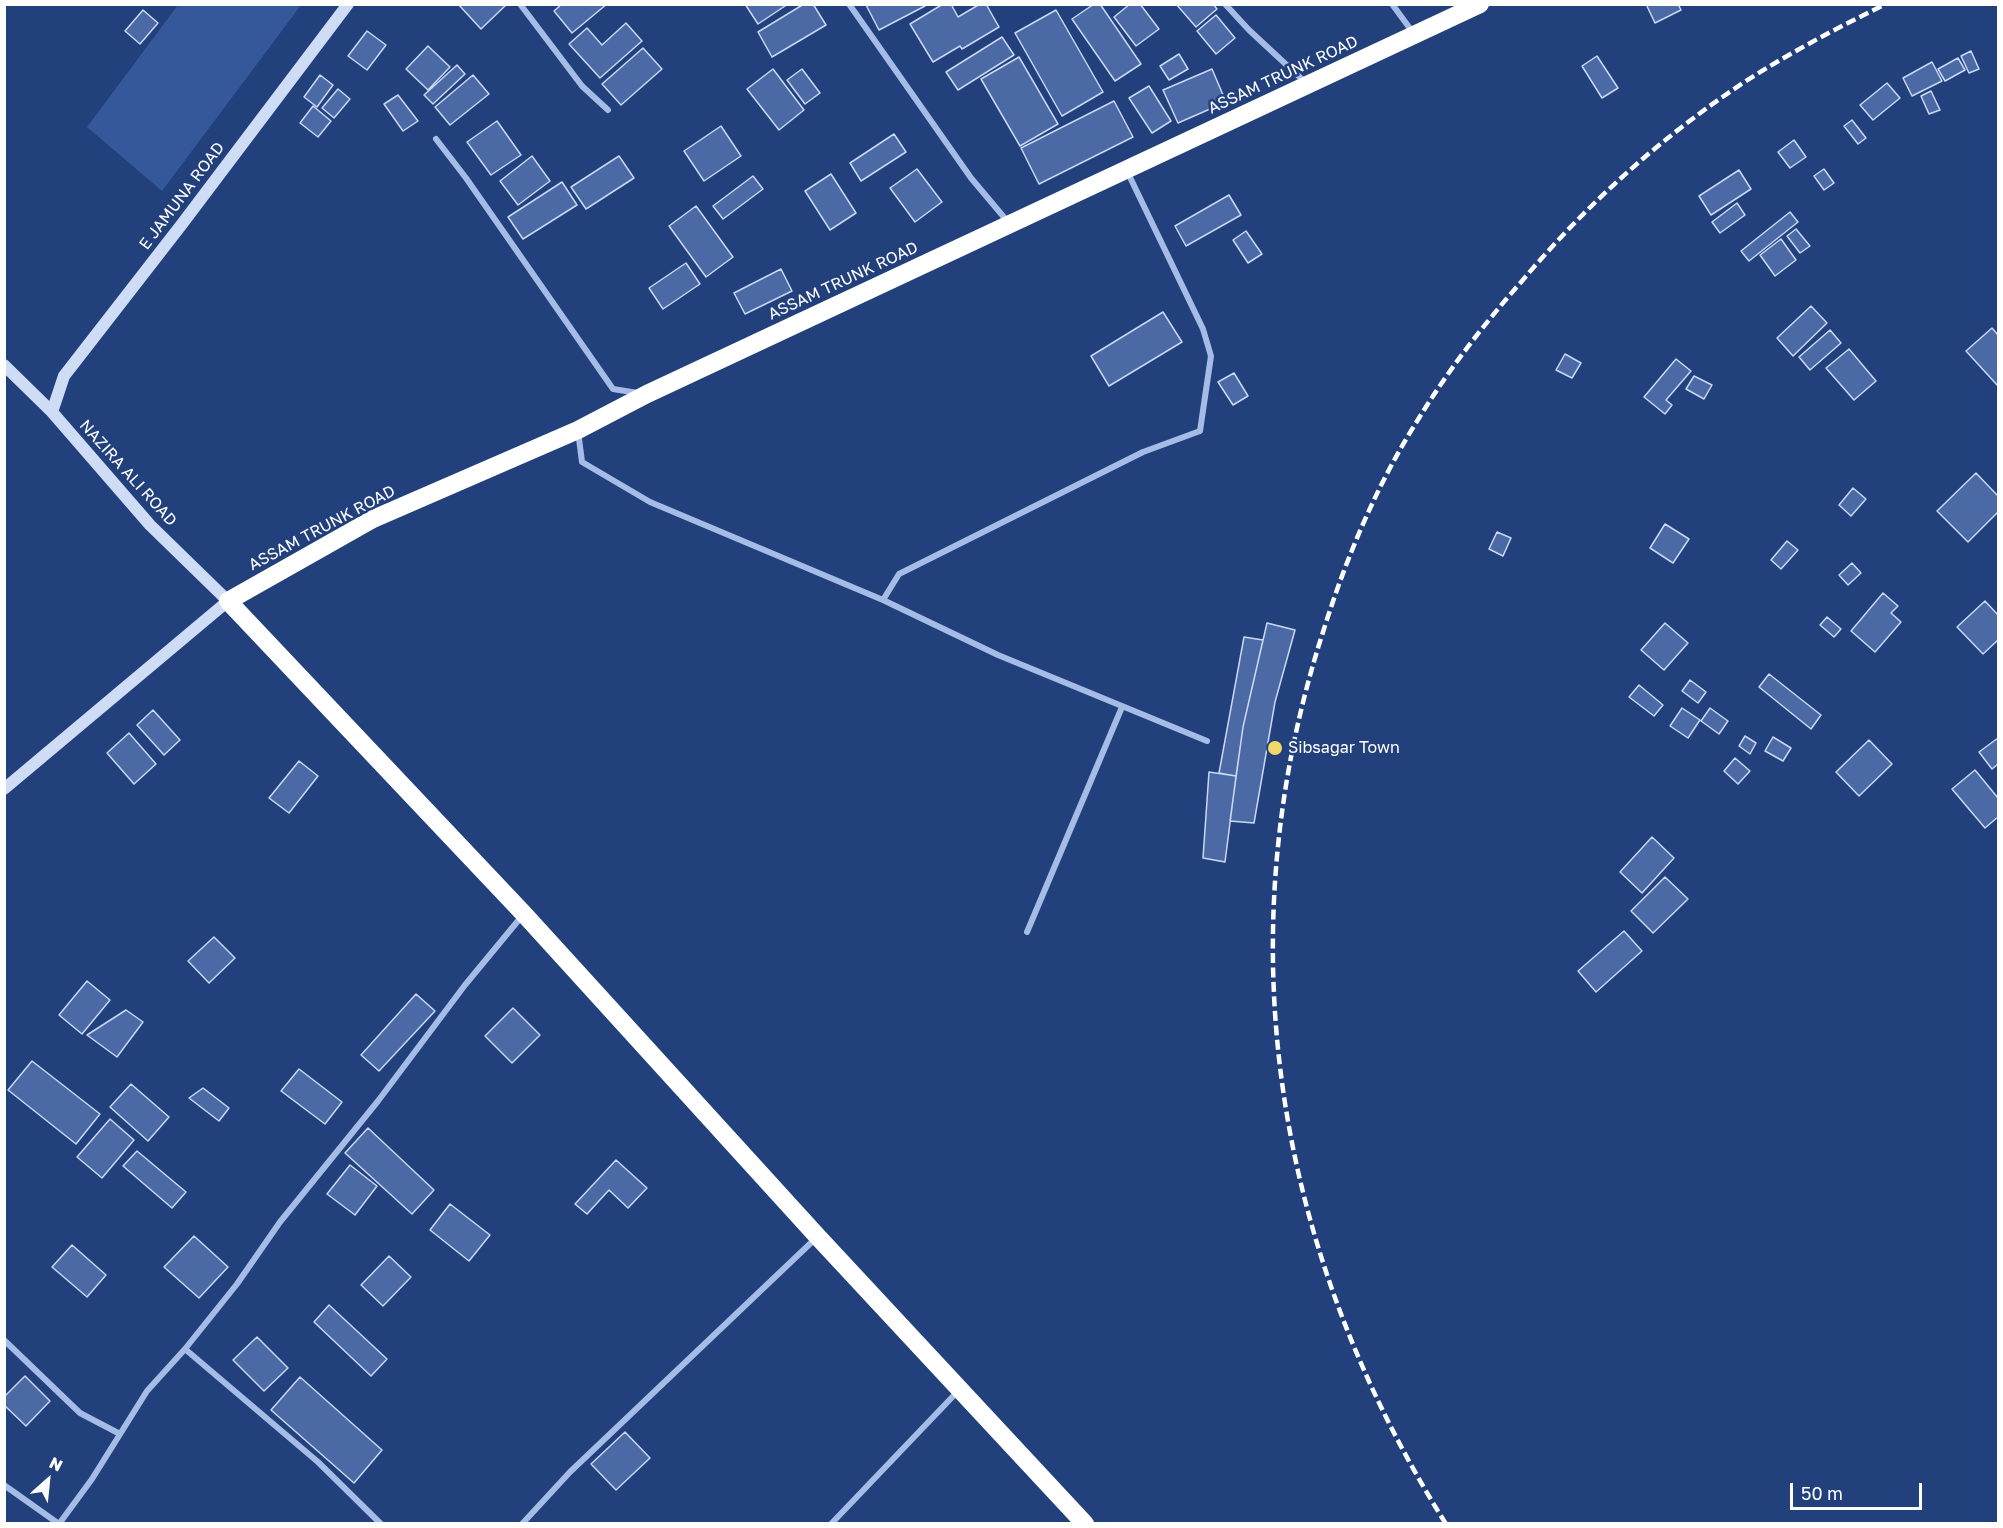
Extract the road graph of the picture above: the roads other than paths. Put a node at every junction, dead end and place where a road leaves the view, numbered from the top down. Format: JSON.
{"nodes":[{"id":1,"x":348,"y":4,"type":"edge"},
{"id":2,"x":520,"y":4,"type":"edge"},
{"id":3,"x":849,"y":4,"type":"edge"},
{"id":4,"x":1225,"y":4,"type":"edge"},
{"id":5,"x":1392,"y":4,"type":"edge"},
{"id":6,"x":1479,"y":4,"type":"edge"},
{"id":7,"x":1414,"y":34,"type":"junction"},
{"id":8,"x":1309,"y":86,"type":"junction"},
{"id":9,"x":608,"y":110,"type":"dead end"},
{"id":10,"x":436,"y":139,"type":"dead end"},
{"id":11,"x":1126,"y":171,"type":"junction"},
{"id":12,"x":1011,"y":225,"type":"junction"},
{"id":13,"x":4,"y":365,"type":"edge"},
{"id":14,"x":647,"y":394,"type":"junction"},
{"id":15,"x":52,"y":412,"type":"junction"},
{"id":16,"x":578,"y":430,"type":"junction"},
{"id":17,"x":882,"y":600,"type":"junction"},
{"id":18,"x":228,"y":601,"type":"junction"},
{"id":19,"x":1122,"y":706,"type":"junction"},
{"id":20,"x":1207,"y":741,"type":"dead end"},
{"id":21,"x":4,"y":789,"type":"edge"},
{"id":22,"x":524,"y":914,"type":"junction"},
{"id":23,"x":1027,"y":932,"type":"dead end"},
{"id":24,"x":818,"y":1237,"type":"junction"},
{"id":25,"x":4,"y":1340,"type":"edge"},
{"id":26,"x":185,"y":1348,"type":"junction"},
{"id":27,"x":961,"y":1388,"type":"junction"},
{"id":28,"x":120,"y":1434,"type":"junction"},
{"id":29,"x":4,"y":1485,"type":"edge"},
{"id":30,"x":59,"y":1524,"type":"edge"},
{"id":31,"x":381,"y":1524,"type":"edge"},
{"id":32,"x":522,"y":1524,"type":"edge"},
{"id":33,"x":831,"y":1524,"type":"edge"},
{"id":34,"x":1085,"y":1524,"type":"edge"}],
"edges":[{"from":1,"to":15,"type":"main road","name":"E JAMUNA ROAD"},
{"from":2,"to":9,"type":"street"},
{"from":3,"to":12,"type":"street"},
{"from":4,"to":8,"type":"street"},
{"from":5,"to":7,"type":"street"},
{"from":6,"to":7,"type":"highway","name":"ASSAM TRUNK ROAD"},
{"from":7,"to":8,"type":"highway","name":"ASSAM TRUNK ROAD"},
{"from":8,"to":11,"type":"highway","name":"ASSAM TRUNK ROAD"},
{"from":10,"to":14,"type":"street"},
{"from":11,"to":12,"type":"highway","name":"ASSAM TRUNK ROAD"},
{"from":11,"to":17,"type":"street"},
{"from":12,"to":14,"type":"highway","name":"ASSAM TRUNK ROAD"},
{"from":13,"to":15,"type":"main road","name":"NAZIRA ALI ROAD"},
{"from":14,"to":16,"type":"highway","name":"ASSAM TRUNK ROAD"},
{"from":15,"to":18,"type":"main road","name":"NAZIRA ALI ROAD"},
{"from":16,"to":17,"type":"street"},
{"from":16,"to":18,"type":"highway","name":"ASSAM TRUNK ROAD"},
{"from":17,"to":19,"type":"street"},
{"from":18,"to":21,"type":"main road"},
{"from":18,"to":22,"type":"highway"},
{"from":19,"to":20,"type":"street"},
{"from":19,"to":23,"type":"street"},
{"from":22,"to":24,"type":"highway"},
{"from":22,"to":26,"type":"street"},
{"from":24,"to":27,"type":"highway"},
{"from":24,"to":32,"type":"street"},
{"from":25,"to":28,"type":"street"},
{"from":26,"to":28,"type":"street"},
{"from":26,"to":31,"type":"street"},
{"from":27,"to":33,"type":"street"},
{"from":27,"to":34,"type":"highway"},
{"from":28,"to":30,"type":"street"},
{"from":29,"to":30,"type":"street"}]}
